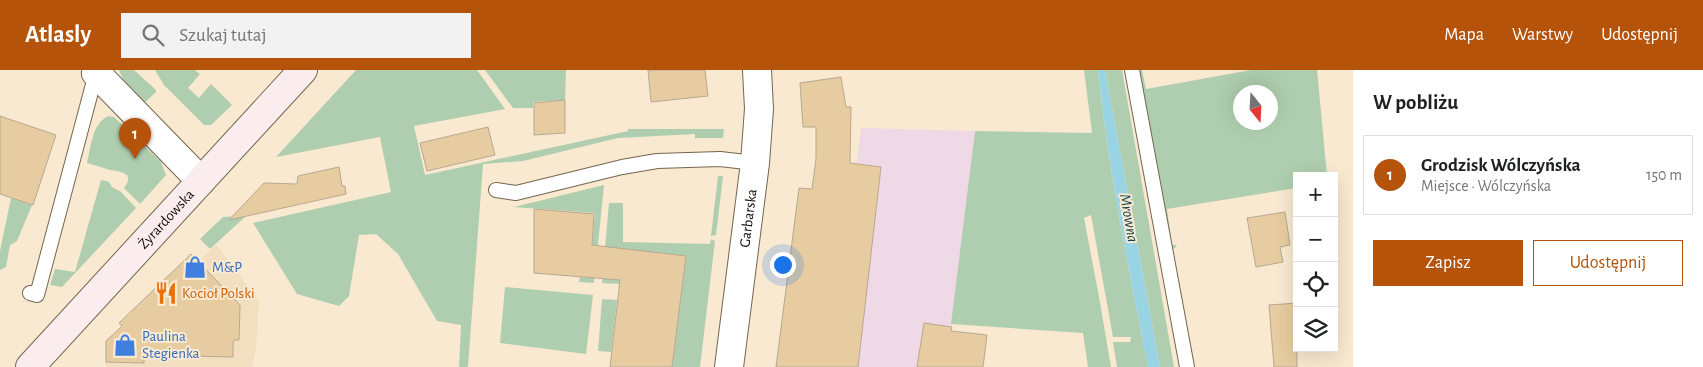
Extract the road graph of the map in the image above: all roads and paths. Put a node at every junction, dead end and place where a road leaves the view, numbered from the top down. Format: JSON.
{"nodes":[{"id":1,"x":303,"y":70,"type":"edge"},
{"id":2,"x":757,"y":70,"type":"edge"},
{"id":3,"x":1132,"y":70,"type":"edge"},
{"id":4,"x":96,"y":72,"type":"edge"},
{"id":5,"x":755,"y":163,"type":"junction"},
{"id":6,"x":201,"y":181,"type":"junction"},
{"id":7,"x":496,"y":190,"type":"dead end"},
{"id":8,"x":30,"y":293,"type":"dead end"},
{"id":9,"x":30,"y":367,"type":"edge"},
{"id":10,"x":729,"y":367,"type":"edge"},
{"id":11,"x":1187,"y":367,"type":"edge"}],
"edges":[{"from":1,"to":6,"type":"main road","name":"Żyrardowska"},
{"from":2,"to":5,"type":"street","name":"Garbarska"},
{"from":3,"to":11,"type":"lane"},
{"from":4,"to":6,"type":"street"},
{"from":4,"to":8,"type":"lane"},
{"from":5,"to":7,"type":"lane"},
{"from":5,"to":10,"type":"street","name":"Garbarska"},
{"from":6,"to":9,"type":"main road","name":"Żyrardowska"}]}
